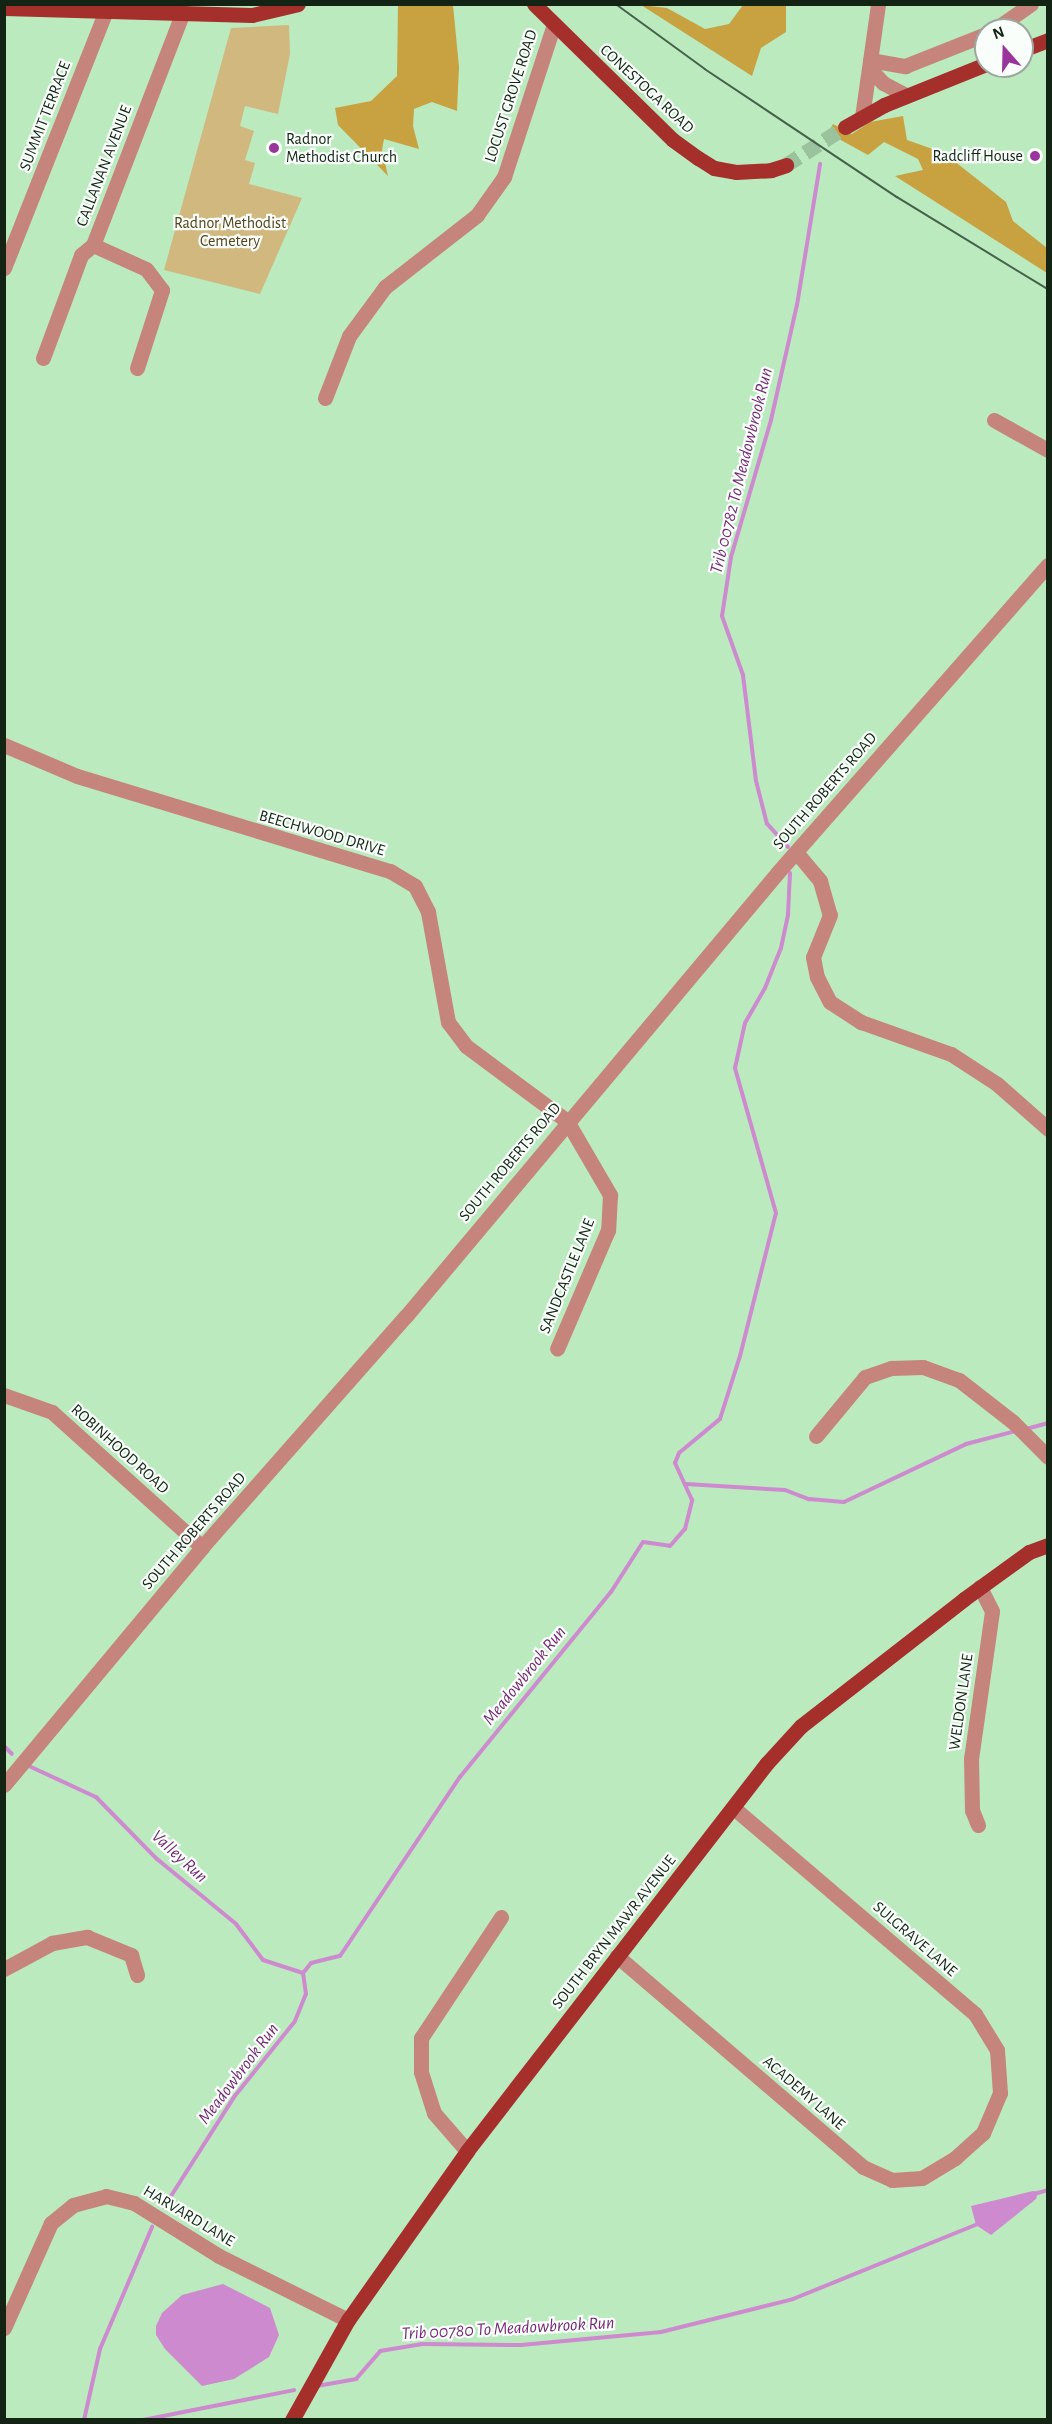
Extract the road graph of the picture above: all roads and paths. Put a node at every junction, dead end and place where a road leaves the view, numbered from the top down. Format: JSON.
{"nodes":[{"id":1,"x":298,"y":4,"type":"edge"},
{"id":2,"x":534,"y":4,"type":"edge"},
{"id":3,"x":1031,"y":4,"type":"edge"},
{"id":4,"x":881,"y":6,"type":"edge"},
{"id":5,"x":4,"y":8,"type":"edge"},
{"id":6,"x":106,"y":10,"type":"junction"},
{"id":7,"x":183,"y":12,"type":"junction"},
{"id":8,"x":1011,"y":18,"type":"edge"},
{"id":9,"x":554,"y":24,"type":"junction"},
{"id":10,"x":974,"y":39,"type":"edge"},
{"id":11,"x":871,"y":65,"type":"junction"},
{"id":12,"x":974,"y":69,"type":"edge"},
{"id":13,"x":907,"y":96,"type":"junction"},
{"id":14,"x":862,"y":117,"type":"junction"},
{"id":15,"x":845,"y":127,"type":"tunnel mouth"},
{"id":16,"x":786,"y":165,"type":"tunnel mouth"},
{"id":17,"x":93,"y":245,"type":"junction"},
{"id":18,"x":4,"y":268,"type":"edge"},
{"id":19,"x":43,"y":358,"type":"dead end"},
{"id":20,"x":137,"y":368,"type":"dead end"},
{"id":21,"x":325,"y":399,"type":"dead end"},
{"id":22,"x":994,"y":420,"type":"dead end"},
{"id":23,"x":1047,"y":450,"type":"edge"},
{"id":24,"x":1047,"y":565,"type":"edge"},
{"id":25,"x":4,"y":745,"type":"edge"},
{"id":26,"x":796,"y":852,"type":"junction"},
{"id":27,"x":567,"y":1121,"type":"junction"},
{"id":28,"x":1047,"y":1129,"type":"edge"},
{"id":29,"x":557,"y":1349,"type":"dead end"},
{"id":30,"x":4,"y":1395,"type":"edge"},
{"id":31,"x":816,"y":1436,"type":"dead end"},
{"id":32,"x":1047,"y":1456,"type":"edge"},
{"id":33,"x":1047,"y":1545,"type":"edge"},
{"id":34,"x":202,"y":1547,"type":"junction"},
{"id":35,"x":980,"y":1587,"type":"junction"},
{"id":36,"x":4,"y":1785,"type":"edge"},
{"id":37,"x":733,"y":1807,"type":"junction"},
{"id":38,"x":978,"y":1825,"type":"dead end"},
{"id":39,"x":501,"y":1917,"type":"dead end"},
{"id":40,"x":617,"y":1956,"type":"junction"},
{"id":41,"x":4,"y":1969,"type":"edge"},
{"id":42,"x":137,"y":1975,"type":"dead end"},
{"id":43,"x":983,"y":2133,"type":"joint"},
{"id":44,"x":467,"y":2151,"type":"junction"},
{"id":45,"x":348,"y":2320,"type":"junction"},
{"id":46,"x":4,"y":2328,"type":"edge"},
{"id":47,"x":292,"y":2420,"type":"edge"}],
"edges":[{"from":1,"to":7,"type":"main road"},
{"from":2,"to":9,"type":"main road","name":"CONESTOGA ROAD"},
{"from":3,"to":8,"type":"street"},
{"from":4,"to":11,"type":"street"},
{"from":5,"to":6,"type":"main road"},
{"from":6,"to":7,"type":"main road"},
{"from":6,"to":18,"type":"street","name":"SUMMIT TERRACE"},
{"from":7,"to":17,"type":"street","name":"CALLANAN AVENUE"},
{"from":9,"to":16,"type":"main road","name":"CONESTOGA ROAD"},
{"from":9,"to":21,"type":"street","name":"LOCUST GROVE ROAD"},
{"from":10,"to":11,"type":"street"},
{"from":11,"to":13,"type":"street"},
{"from":11,"to":14,"type":"street"},
{"from":12,"to":13,"type":"main road"},
{"from":13,"to":14,"type":"main road"},
{"from":14,"to":15,"type":"main road"},
{"from":17,"to":19,"type":"street"},
{"from":17,"to":20,"type":"street","name":"CALLANAN AVENUE"},
{"from":22,"to":23,"type":"street"},
{"from":24,"to":26,"type":"street","name":"SOUTH ROBERTS ROAD"},
{"from":25,"to":27,"type":"street","name":"BEECHWOOD DRIVE"},
{"from":26,"to":27,"type":"street","name":"SOUTH ROBERTS ROAD"},
{"from":26,"to":28,"type":"street"},
{"from":27,"to":29,"type":"street","name":"SANDCASTLE LANE"},
{"from":27,"to":34,"type":"street","name":"SOUTH ROBERTS ROAD"},
{"from":30,"to":34,"type":"street","name":"ROBINHOOD ROAD"},
{"from":31,"to":32,"type":"street"},
{"from":33,"to":35,"type":"main road","name":"SOUTH BRYN MAWR AVENUE"},
{"from":34,"to":36,"type":"street","name":"SOUTH ROBERTS ROAD"},
{"from":35,"to":37,"type":"main road","name":"SOUTH BRYN MAWR AVENUE"},
{"from":35,"to":38,"type":"street","name":"WELDON LANE"},
{"from":37,"to":40,"type":"main road","name":"SOUTH BRYN MAWR AVENUE"},
{"from":37,"to":43,"type":"street","name":"SULGRAVE LANE"},
{"from":39,"to":44,"type":"street"},
{"from":40,"to":43,"type":"street","name":"ACADEMY LANE"},
{"from":40,"to":44,"type":"main road","name":"SOUTH BRYN MAWR AVENUE"},
{"from":41,"to":42,"type":"street"},
{"from":44,"to":45,"type":"main road","name":"SOUTH BRYN MAWR AVENUE"},
{"from":45,"to":46,"type":"street","name":"HARVARD LANE"},
{"from":45,"to":47,"type":"main road","name":"SOUTH BRYN MAWR AVENUE"}]}
